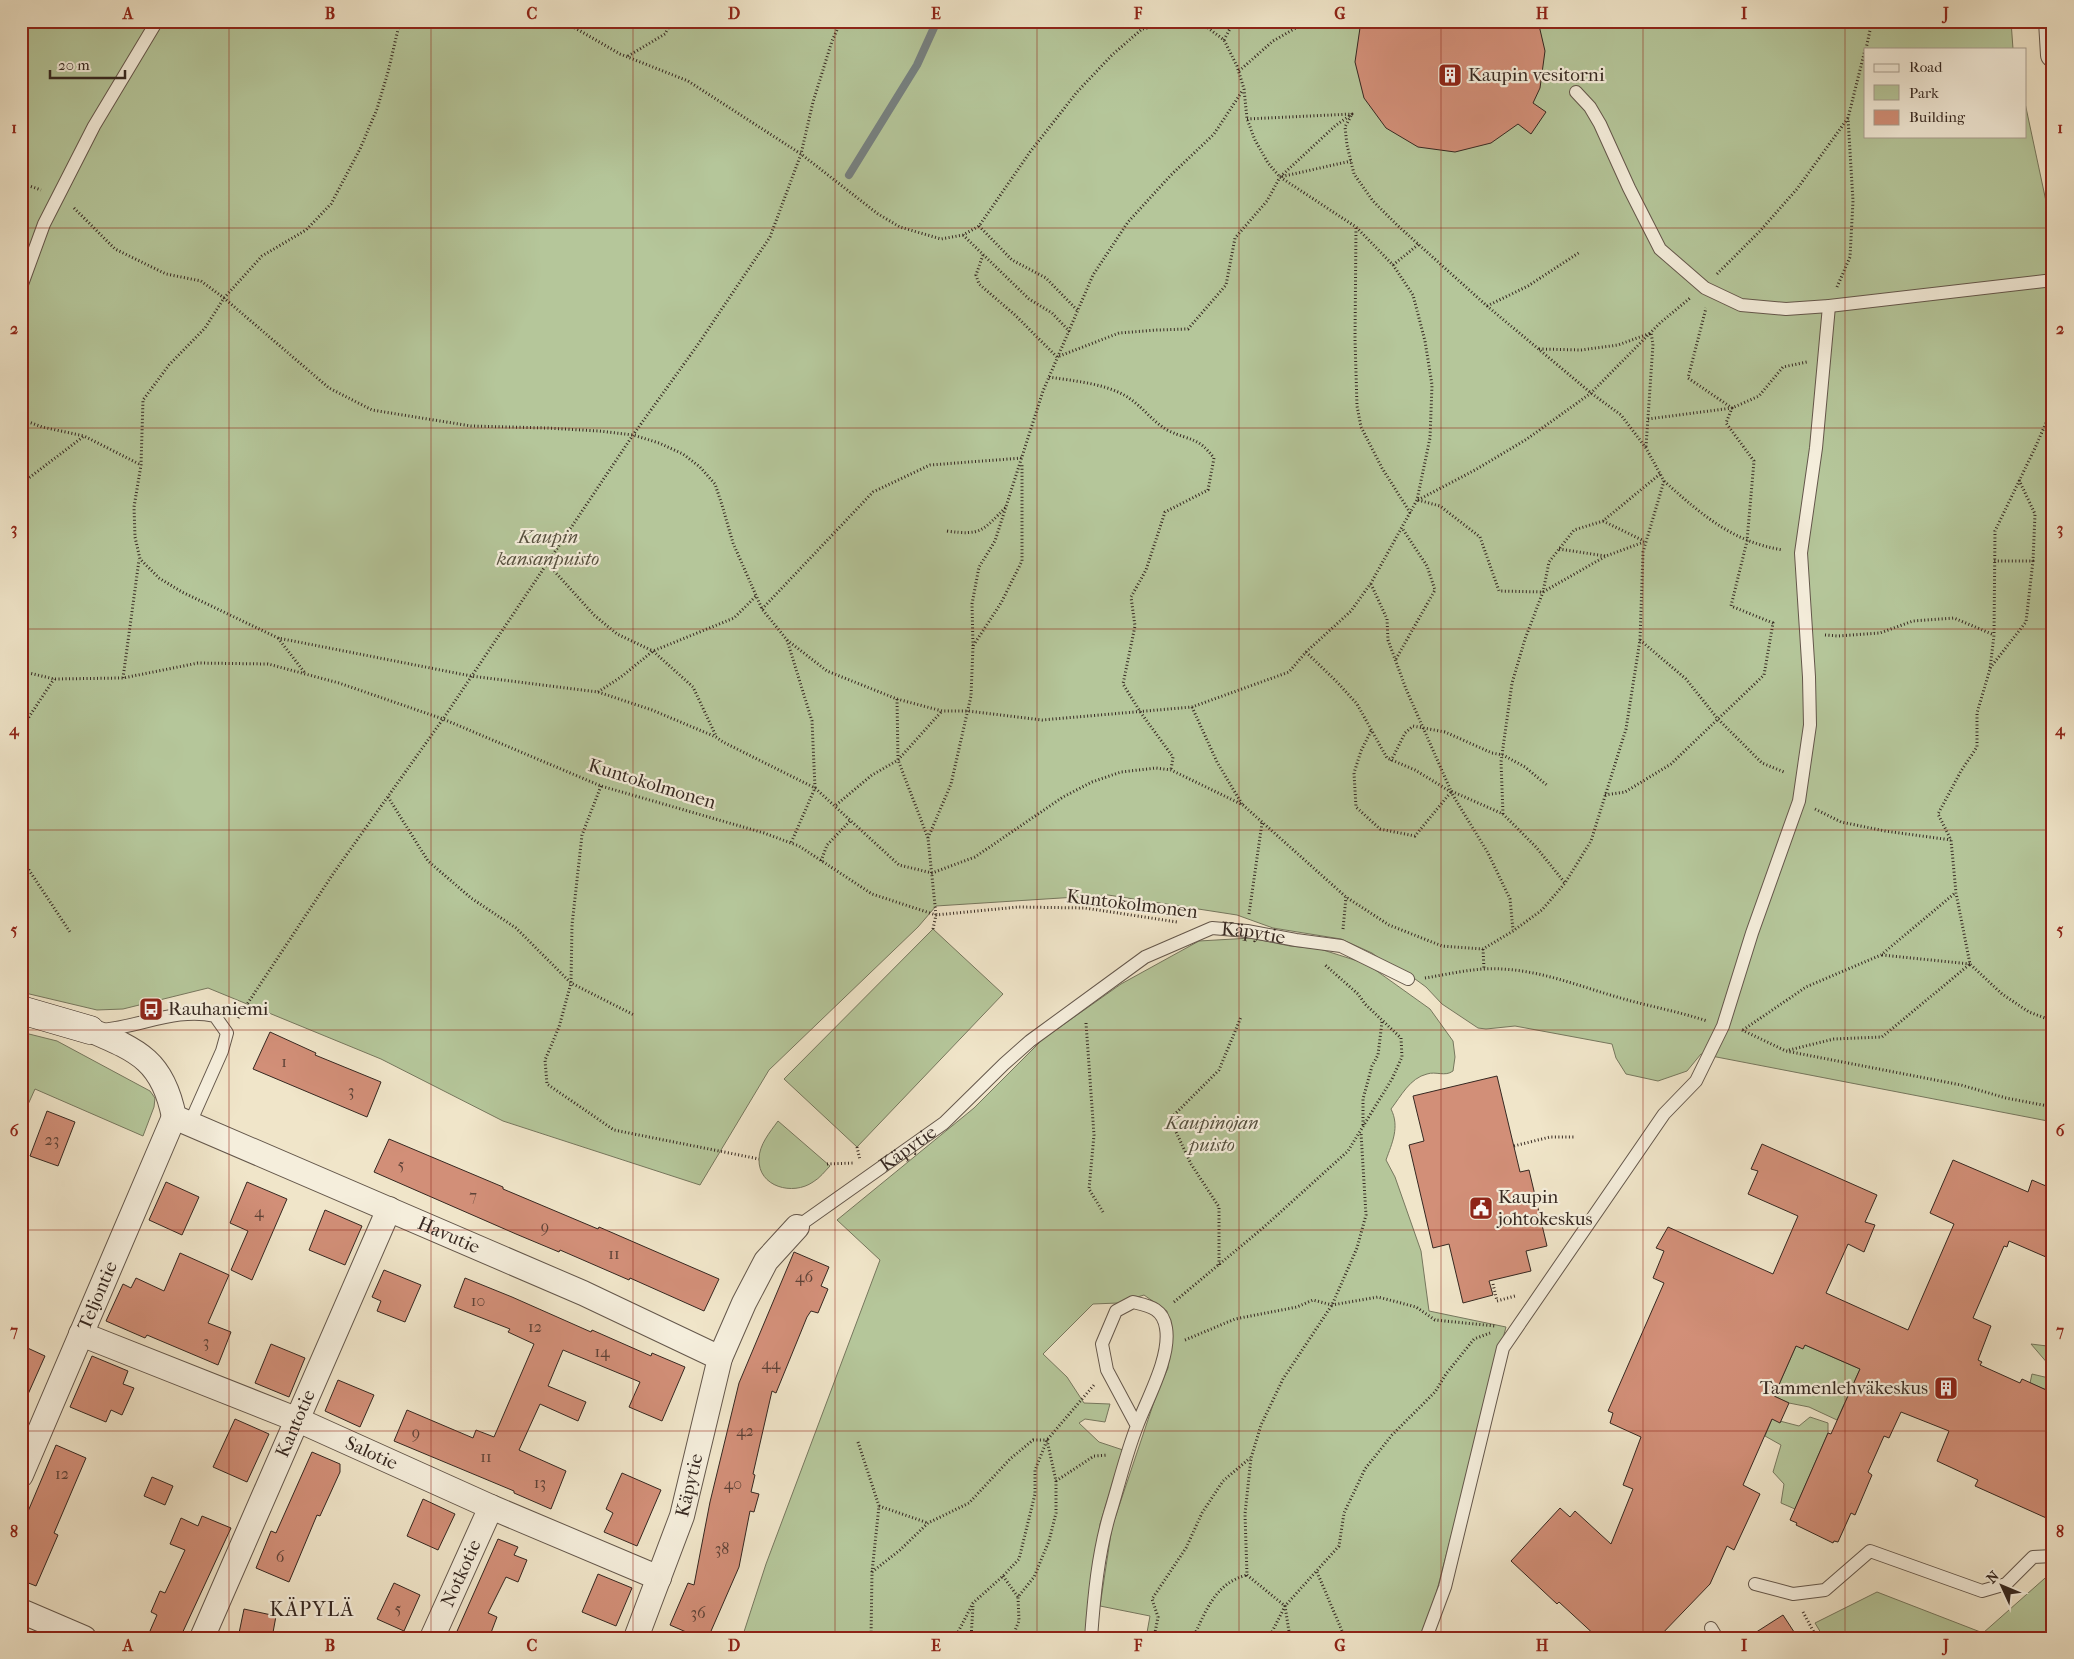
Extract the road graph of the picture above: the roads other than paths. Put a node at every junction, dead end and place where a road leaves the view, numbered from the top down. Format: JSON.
{"nodes":[{"id":1,"x":158,"y":21,"type":"edge"},
{"id":2,"x":2051,"y":21,"type":"edge"},
{"id":3,"x":2053,"y":55,"type":"edge"},
{"id":4,"x":1576,"y":92,"type":"dead end"},
{"id":5,"x":2053,"y":280,"type":"edge"},
{"id":6,"x":21,"y":287,"type":"edge"},
{"id":7,"x":1829,"y":306,"type":"junction"},
{"id":8,"x":1408,"y":979,"type":"dead end"},
{"id":9,"x":21,"y":1010,"type":"edge"},
{"id":10,"x":90,"y":1030,"type":"junction"},
{"id":11,"x":182,"y":1120,"type":"junction"},
{"id":12,"x":389,"y":1209,"type":"junction"},
{"id":13,"x":797,"y":1227,"type":"joint"},
{"id":14,"x":82,"y":1334,"type":"junction"},
{"id":15,"x":720,"y":1358,"type":"junction"},
{"id":16,"x":298,"y":1420,"type":"junction"},
{"id":17,"x":1137,"y":1426,"type":"junction"},
{"id":18,"x":21,"y":1474,"type":"edge"},
{"id":19,"x":491,"y":1507,"type":"junction"},
{"id":20,"x":2053,"y":1556,"type":"edge"},
{"id":21,"x":659,"y":1578,"type":"junction"},
{"id":22,"x":1755,"y":1584,"type":"dead end"},
{"id":23,"x":21,"y":1611,"type":"edge"},
{"id":24,"x":84,"y":1638,"type":"edge"},
{"id":25,"x":202,"y":1638,"type":"edge"},
{"id":26,"x":432,"y":1638,"type":"edge"},
{"id":27,"x":636,"y":1638,"type":"edge"},
{"id":28,"x":1091,"y":1638,"type":"edge"},
{"id":29,"x":1426,"y":1638,"type":"edge"}],
"edges":[{"from":1,"to":6,"type":"lane"},
{"from":2,"to":3,"type":"street"},
{"from":4,"to":7,"type":"lane"},
{"from":5,"to":7,"type":"lane"},
{"from":7,"to":29,"type":"lane"},
{"from":8,"to":13,"type":"lane","name":"Käpytie"},
{"from":9,"to":10,"type":"street"},
{"from":10,"to":11,"type":"street"},
{"from":10,"to":11,"type":"lane"},
{"from":11,"to":12,"type":"street","name":"Havutie"},
{"from":11,"to":14,"type":"street","name":"Teljontie"},
{"from":12,"to":15,"type":"street","name":"Havutie"},
{"from":12,"to":16,"type":"street","name":"Kantotie"},
{"from":13,"to":15,"type":"street","name":"Käpytie"},
{"from":14,"to":16,"type":"street","name":"Salotie"},
{"from":14,"to":18,"type":"street","name":"Teljontie"},
{"from":15,"to":21,"type":"street","name":"Käpytie"},
{"from":16,"to":19,"type":"street","name":"Salotie"},
{"from":16,"to":25,"type":"street","name":"Kantotie"},
{"from":17,"to":17,"type":"lane"},
{"from":17,"to":28,"type":"lane"},
{"from":19,"to":21,"type":"street","name":"Salotie"},
{"from":19,"to":26,"type":"street","name":"Notkotie"},
{"from":20,"to":22,"type":"lane"},
{"from":21,"to":27,"type":"street","name":"Käpytie"},
{"from":23,"to":24,"type":"street"}]}
